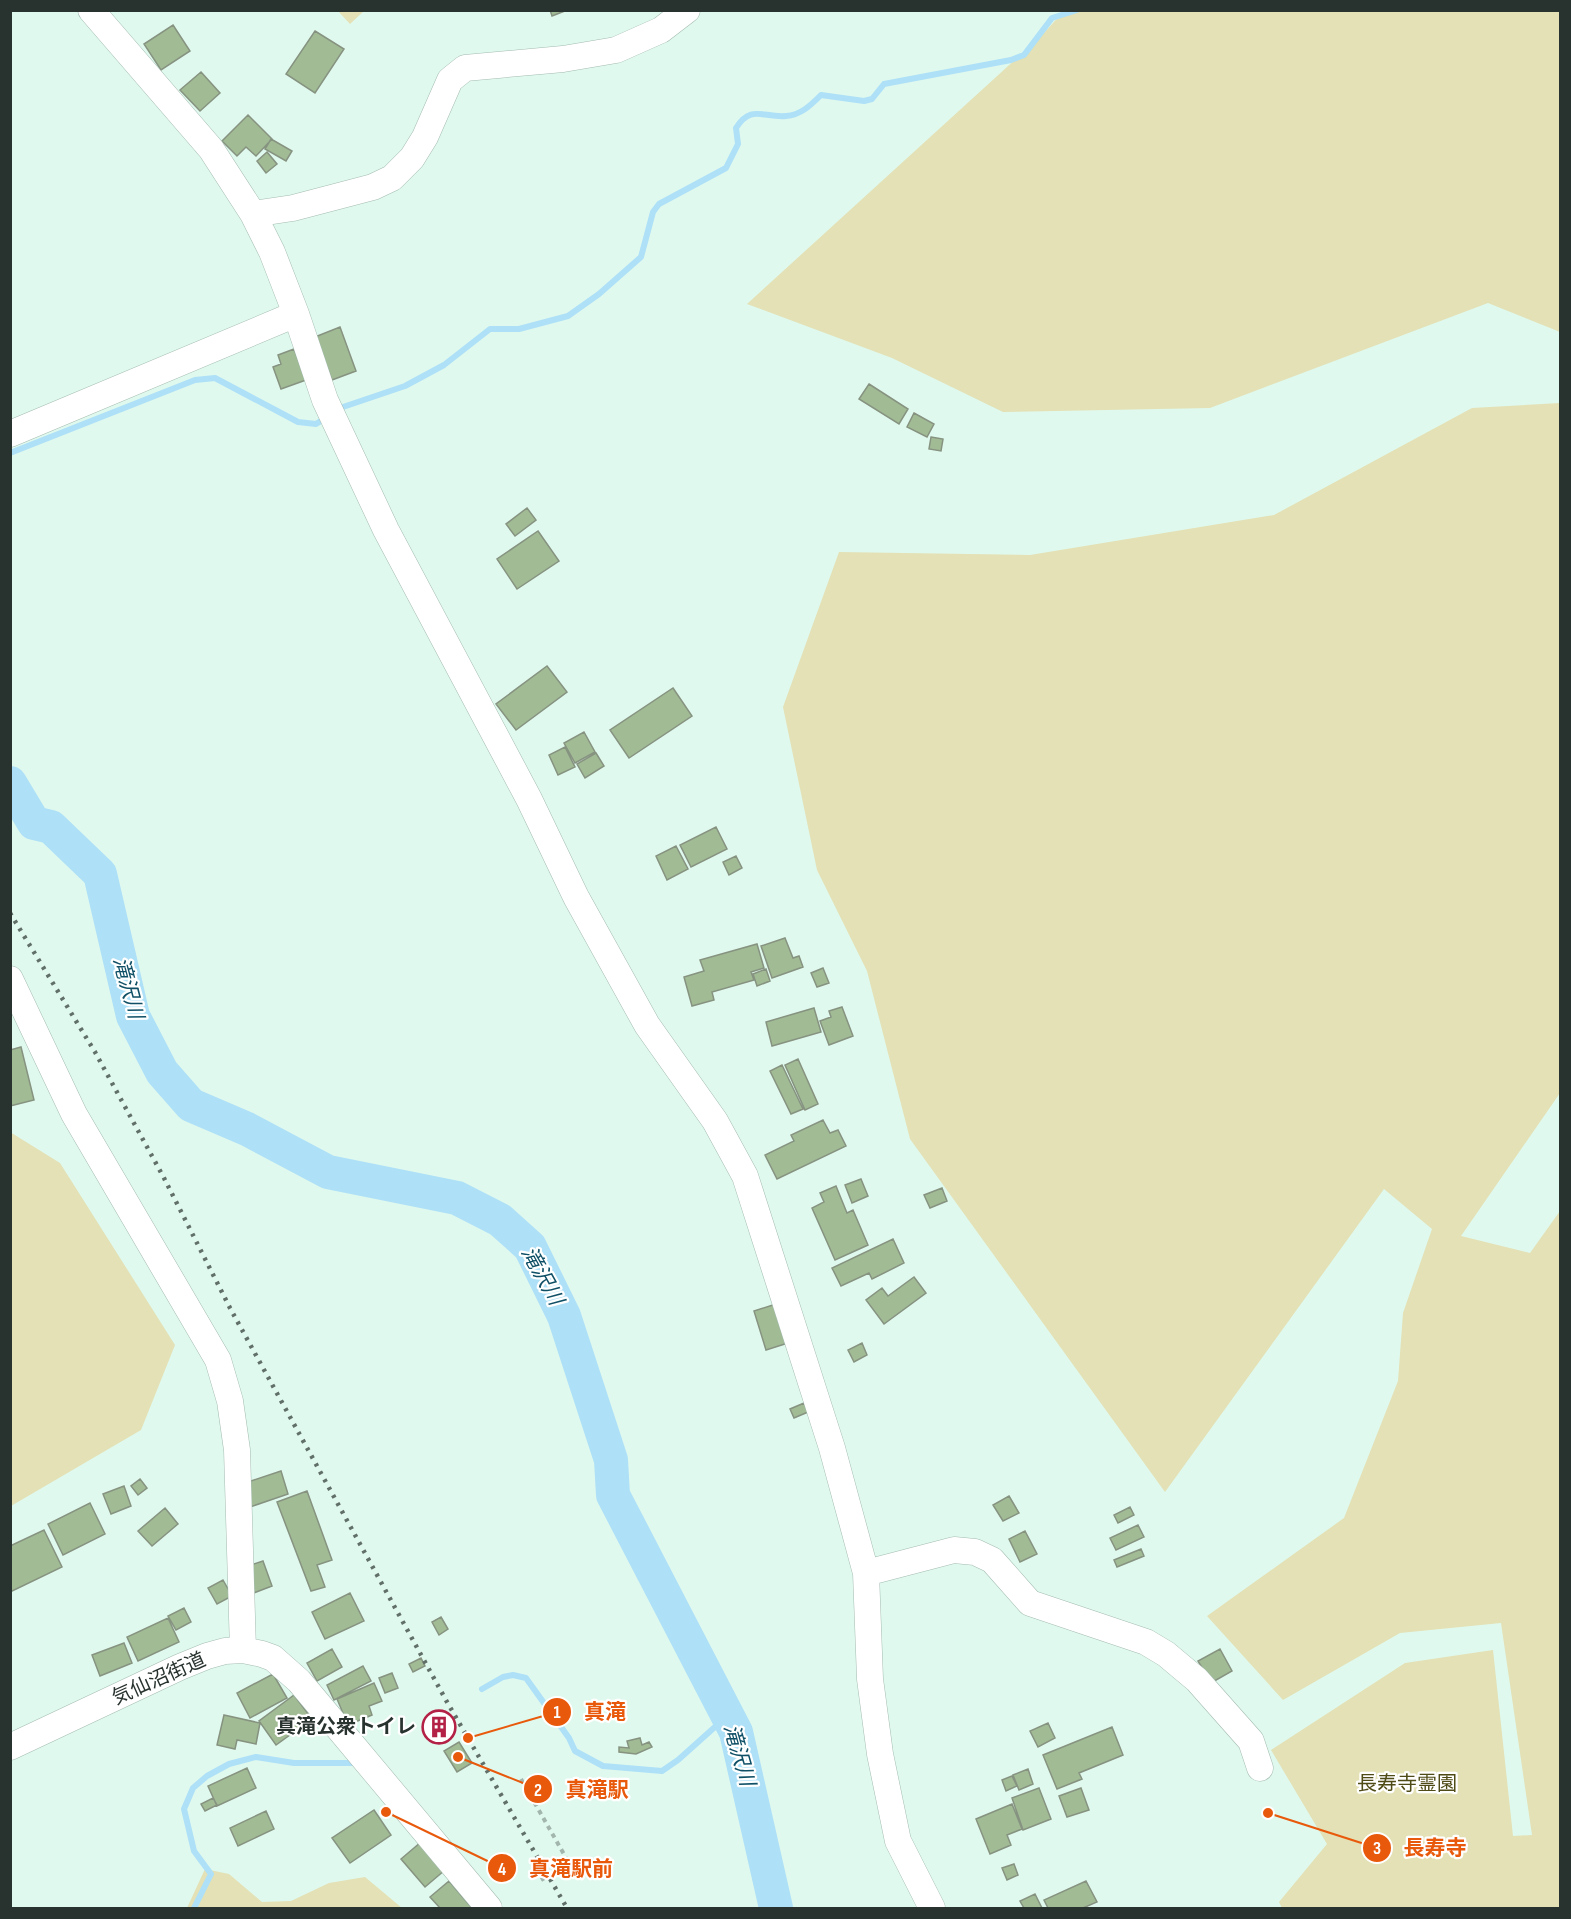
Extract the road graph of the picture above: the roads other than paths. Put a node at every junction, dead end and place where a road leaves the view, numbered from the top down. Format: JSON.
{"nodes":[{"id":1,"x":91,"y":10,"type":"edge"},
{"id":2,"x":687,"y":10,"type":"edge"},
{"id":3,"x":253,"y":214,"type":"junction"},
{"id":4,"x":296,"y":314,"type":"junction"},
{"id":5,"x":10,"y":434,"type":"edge"},
{"id":6,"x":10,"y":979,"type":"edge"},
{"id":7,"x":866,"y":1573,"type":"junction"},
{"id":8,"x":243,"y":1650,"type":"junction"},
{"id":9,"x":10,"y":1747,"type":"edge"},
{"id":10,"x":1260,"y":1768,"type":"dead end"},
{"id":11,"x":489,"y":1908,"type":"edge"},
{"id":12,"x":932,"y":1908,"type":"edge"}],
"edges":[{"from":1,"to":3,"type":"street"},
{"from":2,"to":3,"type":"street"},
{"from":3,"to":4,"type":"street"},
{"from":4,"to":5,"type":"street"},
{"from":4,"to":7,"type":"street"},
{"from":6,"to":8,"type":"street"},
{"from":7,"to":10,"type":"street"},
{"from":7,"to":12,"type":"street"},
{"from":8,"to":9,"type":"street","name":"気仙沼街道"},
{"from":8,"to":11,"type":"street","name":"気仙沼街道"}]}
